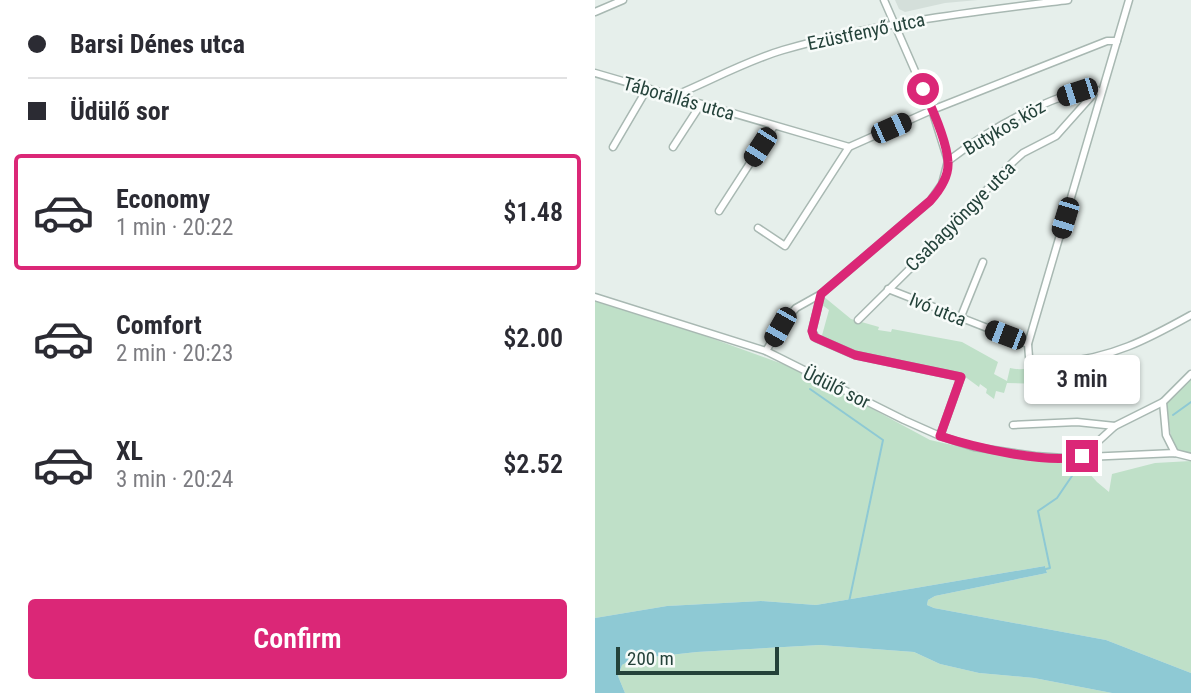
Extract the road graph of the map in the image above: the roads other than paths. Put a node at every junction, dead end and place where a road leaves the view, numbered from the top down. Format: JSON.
{"nodes":[{"id":1,"x":623,"y":0,"type":"edge"},
{"id":2,"x":884,"y":0,"type":"edge"},
{"id":3,"x":1068,"y":0,"type":"edge"},
{"id":4,"x":1129,"y":0,"type":"edge"},
{"id":5,"x":595,"y":12,"type":"edge"},
{"id":6,"x":894,"y":25,"type":"junction"},
{"id":7,"x":1117,"y":41,"type":"junction"},
{"id":8,"x":595,"y":73,"type":"edge"},
{"id":9,"x":647,"y":89,"type":"junction"},
{"id":10,"x":1100,"y":91,"type":"junction"},
{"id":11,"x":673,"y":97,"type":"junction"},
{"id":12,"x":701,"y":104,"type":"junction"},
{"id":13,"x":932,"y":110,"type":"junction"},
{"id":14,"x":774,"y":126,"type":"junction"},
{"id":15,"x":613,"y":147,"type":"dead end"},
{"id":16,"x":673,"y":147,"type":"dead end"},
{"id":17,"x":849,"y":147,"type":"junction"},
{"id":18,"x":948,"y":161,"type":"junction"},
{"id":19,"x":719,"y":211,"type":"dead end"},
{"id":20,"x":758,"y":228,"type":"dead end"},
{"id":21,"x":983,"y":262,"type":"dead end"},
{"id":22,"x":888,"y":289,"type":"junction"},
{"id":23,"x":821,"y":294,"type":"junction"},
{"id":24,"x":595,"y":297,"type":"edge"},
{"id":25,"x":1191,"y":315,"type":"edge"},
{"id":26,"x":960,"y":319,"type":"junction"},
{"id":27,"x":858,"y":320,"type":"dead end"},
{"id":28,"x":1028,"y":344,"type":"junction"},
{"id":29,"x":766,"y":351,"type":"junction"},
{"id":30,"x":1191,"y":374,"type":"edge"},
{"id":31,"x":1163,"y":402,"type":"junction"},
{"id":32,"x":1013,"y":425,"type":"dead end"},
{"id":33,"x":1115,"y":426,"type":"junction"},
{"id":34,"x":940,"y":436,"type":"junction"},
{"id":35,"x":1175,"y":453,"type":"junction"},
{"id":36,"x":1082,"y":456,"type":"junction"},
{"id":37,"x":1191,"y":457,"type":"edge"}],
"edges":[{"from":1,"to":5,"type":"street"},
{"from":2,"to":6,"type":"street"},
{"from":3,"to":6,"type":"street","name":"Ezüstfenyő utca"},
{"from":4,"to":7,"type":"street"},
{"from":6,"to":11,"type":"street","name":"Ezüstfenyő utca"},
{"from":6,"to":13,"type":"street"},
{"from":7,"to":10,"type":"street"},
{"from":7,"to":13,"type":"street"},
{"from":8,"to":9,"type":"street","name":"Táborállás utca"},
{"from":9,"to":11,"type":"street","name":"Táborállás utca"},
{"from":9,"to":15,"type":"street"},
{"from":10,"to":18,"type":"street","name":"Butykos köz"},
{"from":10,"to":22,"type":"street","name":"Csabagyöngye utca"},
{"from":10,"to":28,"type":"street"},
{"from":11,"to":12,"type":"street","name":"Táborállás utca"},
{"from":12,"to":14,"type":"street","name":"Táborállás utca"},
{"from":12,"to":16,"type":"street"},
{"from":13,"to":17,"type":"street"},
{"from":13,"to":18,"type":"street"},
{"from":14,"to":17,"type":"street","name":"Táborállás utca"},
{"from":14,"to":19,"type":"street"},
{"from":17,"to":20,"type":"street"},
{"from":18,"to":23,"type":"street"},
{"from":21,"to":26,"type":"street"},
{"from":22,"to":26,"type":"street","name":"Ivó utca"},
{"from":22,"to":27,"type":"street","name":"Csabagyöngye utca"},
{"from":23,"to":29,"type":"street"},
{"from":23,"to":34,"type":"street"},
{"from":24,"to":29,"type":"street","name":"Üdülő sor"},
{"from":25,"to":28,"type":"street","name":"Ivó utca"},
{"from":26,"to":28,"type":"street","name":"Ivó utca"},
{"from":29,"to":34,"type":"street","name":"Üdülő sor"},
{"from":30,"to":31,"type":"street"},
{"from":31,"to":33,"type":"street"},
{"from":31,"to":35,"type":"street"},
{"from":32,"to":33,"type":"street"},
{"from":33,"to":36,"type":"street"},
{"from":34,"to":36,"type":"street","name":"Üdülő sor"},
{"from":35,"to":36,"type":"street","name":"Üdülő sor"},
{"from":35,"to":37,"type":"street","name":"Üdülő sor"}]}
